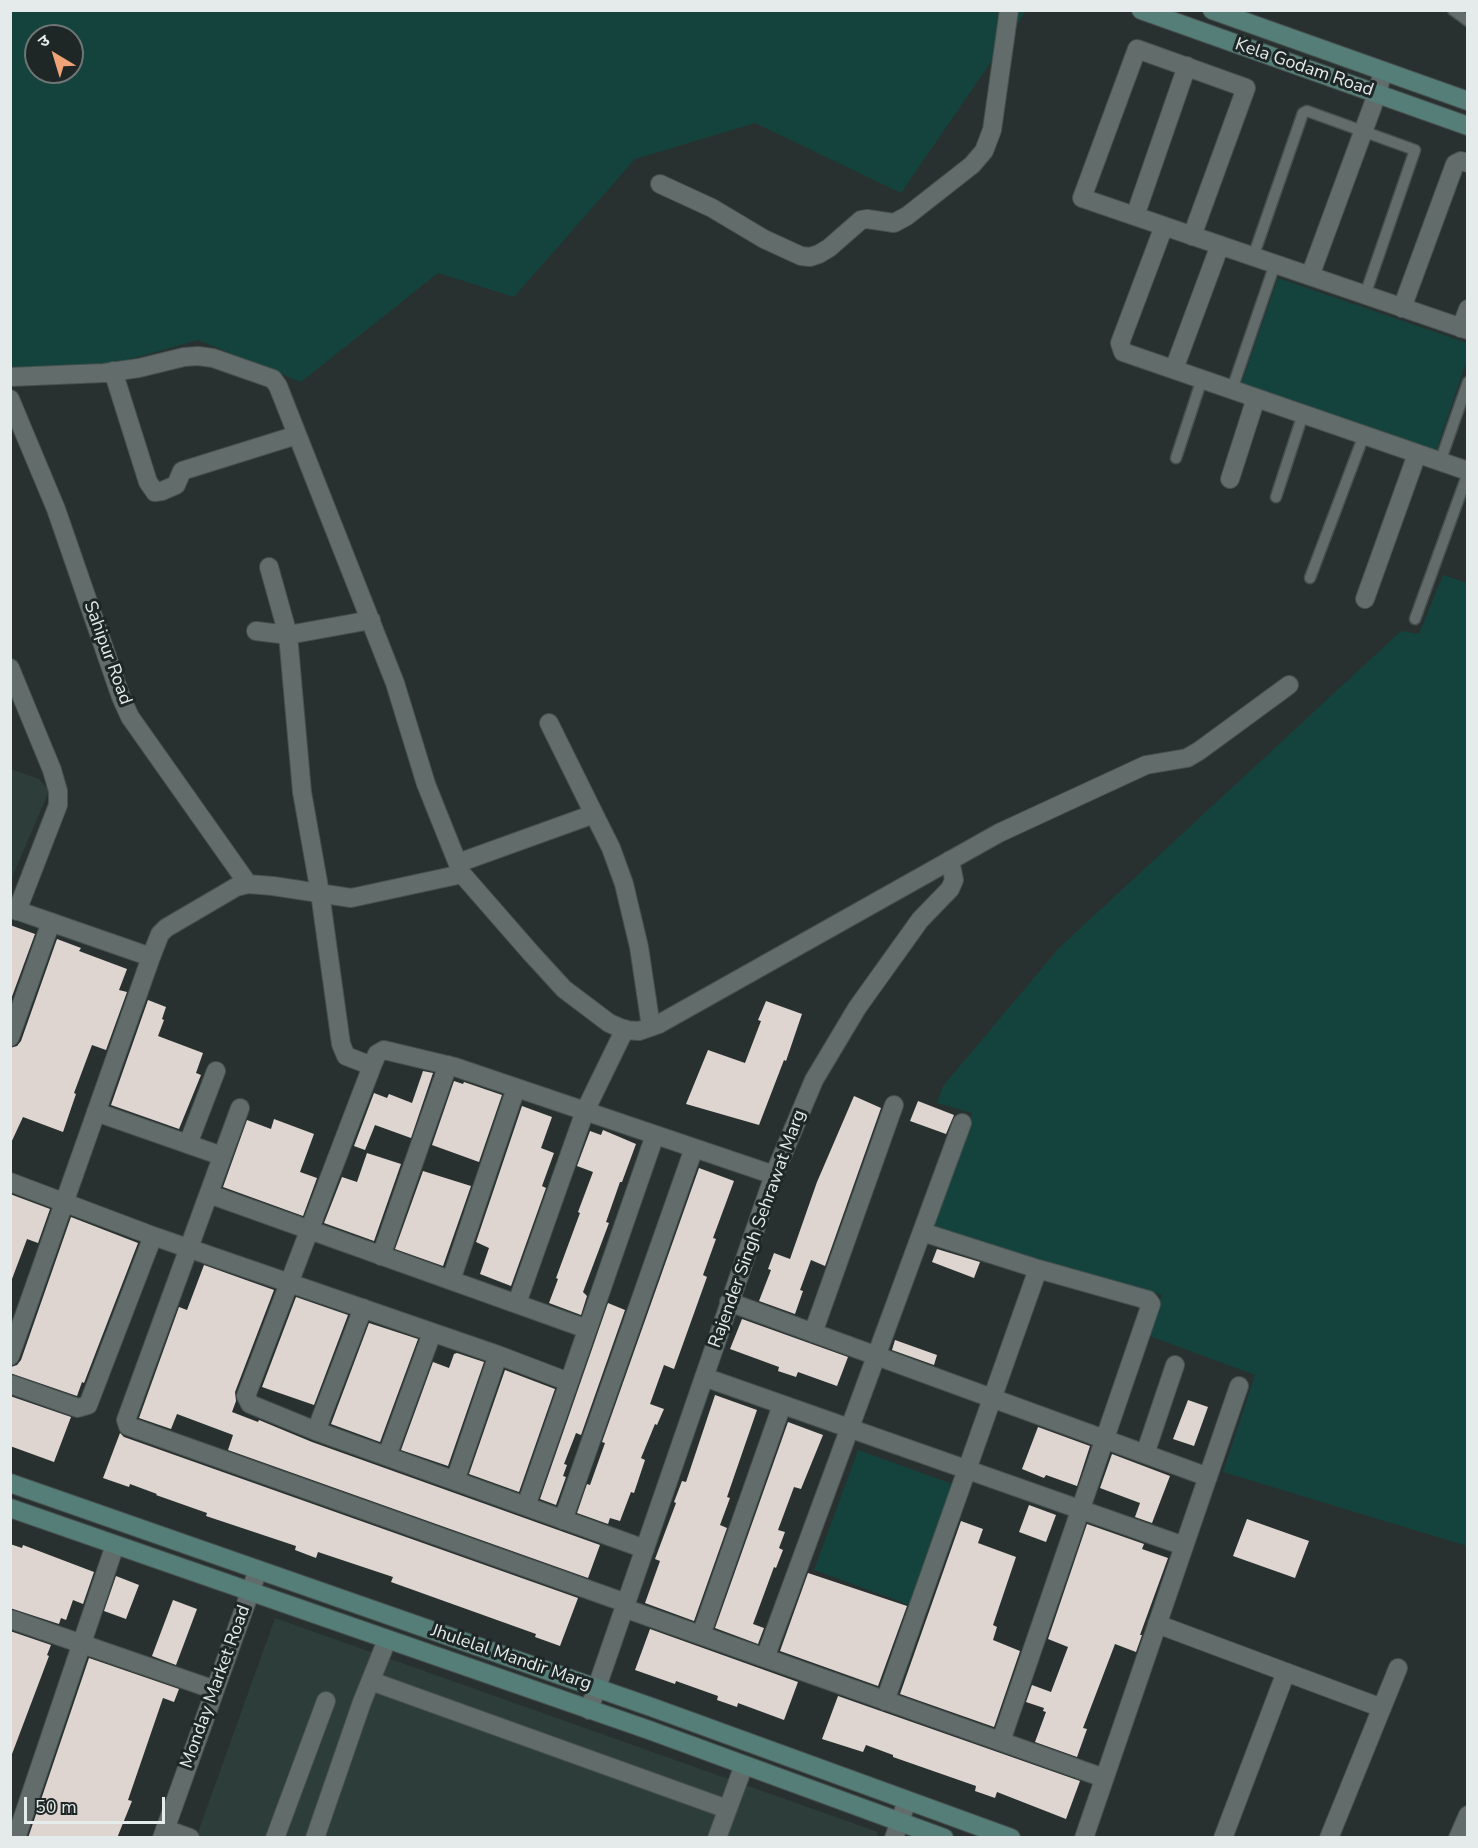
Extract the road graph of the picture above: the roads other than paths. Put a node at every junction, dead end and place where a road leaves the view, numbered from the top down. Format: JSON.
{"nodes":[{"id":1,"x":1009,"y":10,"type":"edge"},
{"id":2,"x":1141,"y":10,"type":"edge"},
{"id":3,"x":1212,"y":10,"type":"edge"},
{"id":4,"x":1453,"y":10,"type":"edge"},
{"id":5,"x":1467,"y":21,"type":"edge"},
{"id":6,"x":1187,"y":66,"type":"junction"},
{"id":7,"x":1383,"y":71,"type":"junction"},
{"id":8,"x":1377,"y":94,"type":"junction"},
{"id":9,"x":1467,"y":101,"type":"edge"},
{"id":10,"x":1467,"y":126,"type":"edge"},
{"id":11,"x":1363,"y":131,"type":"junction"},
{"id":12,"x":1467,"y":163,"type":"edge"},
{"id":13,"x":660,"y":184,"type":"dead end"},
{"id":14,"x":1135,"y":216,"type":"junction"},
{"id":15,"x":1164,"y":226,"type":"junction"},
{"id":16,"x":1192,"y":236,"type":"junction"},
{"id":17,"x":1220,"y":245,"type":"junction"},
{"id":18,"x":1253,"y":257,"type":"junction"},
{"id":19,"x":1275,"y":264,"type":"junction"},
{"id":20,"x":1310,"y":276,"type":"junction"},
{"id":21,"x":1365,"y":295,"type":"junction"},
{"id":22,"x":1402,"y":308,"type":"junction"},
{"id":23,"x":1467,"y":309,"type":"edge"},
{"id":24,"x":1464,"y":329,"type":"edge"},
{"id":25,"x":1174,"y":369,"type":"junction"},
{"id":26,"x":112,"y":371,"type":"junction"},
{"id":27,"x":10,"y":377,"type":"edge"},
{"id":28,"x":1202,"y":378,"type":"junction"},
{"id":29,"x":1467,"y":382,"type":"edge"},
{"id":30,"x":1232,"y":389,"type":"junction"},
{"id":31,"x":1256,"y":398,"type":"junction"},
{"id":32,"x":10,"y":399,"type":"edge"},
{"id":33,"x":1303,"y":414,"type":"junction"},
{"id":34,"x":297,"y":435,"type":"junction"},
{"id":35,"x":1364,"y":435,"type":"junction"},
{"id":36,"x":1417,"y":454,"type":"junction"},
{"id":37,"x":1176,"y":458,"type":"dead end"},
{"id":38,"x":1440,"y":462,"type":"junction"},
{"id":39,"x":1467,"y":472,"type":"edge"},
{"id":40,"x":1230,"y":479,"type":"dead end"},
{"id":41,"x":1276,"y":496,"type":"dead end"},
{"id":42,"x":269,"y":567,"type":"dead end"},
{"id":43,"x":1311,"y":578,"type":"dead end"},
{"id":44,"x":1365,"y":599,"type":"dead end"},
{"id":45,"x":1415,"y":619,"type":"dead end"},
{"id":46,"x":370,"y":620,"type":"junction"},
{"id":47,"x":256,"y":631,"type":"dead end"},
{"id":48,"x":288,"y":635,"type":"junction"},
{"id":49,"x":10,"y":668,"type":"edge"},
{"id":50,"x":1289,"y":685,"type":"dead end"},
{"id":51,"x":549,"y":723,"type":"dead end"},
{"id":52,"x":594,"y":814,"type":"junction"},
{"id":53,"x":950,"y":860,"type":"junction"},
{"id":54,"x":460,"y":869,"type":"junction"},
{"id":55,"x":248,"y":884,"type":"junction"},
{"id":56,"x":320,"y":893,"type":"junction"},
{"id":57,"x":14,"y":909,"type":"edge"},
{"id":58,"x":51,"y":922,"type":"junction"},
{"id":59,"x":151,"y":957,"type":"junction"},
{"id":60,"x":651,"y":1027,"type":"junction"},
{"id":61,"x":625,"y":1029,"type":"junction"},
{"id":62,"x":10,"y":1037,"type":"edge"},
{"id":63,"x":448,"y":1065,"type":"junction"},
{"id":64,"x":372,"y":1066,"type":"junction"},
{"id":65,"x":216,"y":1071,"type":"dead end"},
{"id":66,"x":516,"y":1088,"type":"junction"},
{"id":67,"x":894,"y":1105,"type":"dead end"},
{"id":68,"x":240,"y":1108,"type":"dead end"},
{"id":69,"x":585,"y":1111,"type":"junction"},
{"id":70,"x":96,"y":1112,"type":"junction"},
{"id":71,"x":962,"y":1123,"type":"dead end"},
{"id":72,"x":655,"y":1135,"type":"junction"},
{"id":73,"x":188,"y":1144,"type":"junction"},
{"id":74,"x":694,"y":1148,"type":"junction"},
{"id":75,"x":222,"y":1156,"type":"junction"},
{"id":76,"x":774,"y":1174,"type":"junction"},
{"id":77,"x":10,"y":1182,"type":"edge"},
{"id":78,"x":209,"y":1194,"type":"junction"},
{"id":79,"x":64,"y":1202,"type":"junction"},
{"id":80,"x":309,"y":1231,"type":"junction"},
{"id":81,"x":922,"y":1232,"type":"junction"},
{"id":82,"x":153,"y":1236,"type":"junction"},
{"id":83,"x":189,"y":1248,"type":"junction"},
{"id":84,"x":381,"y":1256,"type":"junction"},
{"id":85,"x":1038,"y":1269,"type":"junction"},
{"id":86,"x":451,"y":1280,"type":"junction"},
{"id":87,"x":290,"y":1283,"type":"junction"},
{"id":88,"x":729,"y":1302,"type":"junction"},
{"id":89,"x":517,"y":1303,"type":"junction"},
{"id":90,"x":363,"y":1308,"type":"junction"},
{"id":91,"x":587,"y":1329,"type":"junction"},
{"id":92,"x":432,"y":1333,"type":"junction"},
{"id":93,"x":813,"y":1333,"type":"junction"},
{"id":94,"x":498,"y":1355,"type":"junction"},
{"id":95,"x":10,"y":1356,"type":"edge"},
{"id":96,"x":877,"y":1356,"type":"junction"},
{"id":97,"x":1175,"y":1365,"type":"dead end"},
{"id":98,"x":704,"y":1377,"type":"junction"},
{"id":99,"x":569,"y":1382,"type":"junction"},
{"id":100,"x":10,"y":1384,"type":"edge"},
{"id":101,"x":1239,"y":1386,"type":"dead end"},
{"id":102,"x":992,"y":1398,"type":"junction"},
{"id":103,"x":782,"y":1405,"type":"junction"},
{"id":104,"x":850,"y":1429,"type":"junction"},
{"id":105,"x":316,"y":1431,"type":"junction"},
{"id":106,"x":1106,"y":1439,"type":"junction"},
{"id":107,"x":1145,"y":1454,"type":"junction"},
{"id":108,"x":387,"y":1456,"type":"junction"},
{"id":109,"x":967,"y":1470,"type":"junction"},
{"id":110,"x":1208,"y":1477,"type":"junction"},
{"id":111,"x":455,"y":1480,"type":"junction"},
{"id":112,"x":10,"y":1483,"type":"edge"},
{"id":113,"x":526,"y":1506,"type":"junction"},
{"id":114,"x":10,"y":1508,"type":"edge"},
{"id":115,"x":1081,"y":1509,"type":"junction"},
{"id":116,"x":563,"y":1520,"type":"junction"},
{"id":117,"x":116,"y":1545,"type":"junction"},
{"id":118,"x":1184,"y":1546,"type":"junction"},
{"id":119,"x":645,"y":1549,"type":"junction"},
{"id":120,"x":258,"y":1570,"type":"junction"},
{"id":121,"x":250,"y":1593,"type":"junction"},
{"id":122,"x":625,"y":1606,"type":"junction"},
{"id":123,"x":10,"y":1619,"type":"edge"},
{"id":124,"x":1157,"y":1624,"type":"junction"},
{"id":125,"x":701,"y":1635,"type":"junction"},
{"id":126,"x":387,"y":1640,"type":"junction"},
{"id":127,"x":82,"y":1643,"type":"junction"},
{"id":128,"x":765,"y":1658,"type":"junction"},
{"id":129,"x":1398,"y":1668,"type":"dead end"},
{"id":130,"x":1286,"y":1672,"type":"junction"},
{"id":131,"x":371,"y":1681,"type":"junction"},
{"id":132,"x":597,"y":1688,"type":"junction"},
{"id":133,"x":215,"y":1690,"type":"junction"},
{"id":134,"x":326,"y":1701,"type":"dead end"},
{"id":135,"x":885,"y":1701,"type":"junction"},
{"id":136,"x":1382,"y":1708,"type":"junction"},
{"id":137,"x":589,"y":1710,"type":"junction"},
{"id":138,"x":1001,"y":1741,"type":"junction"},
{"id":139,"x":744,"y":1765,"type":"junction"},
{"id":140,"x":1104,"y":1778,"type":"junction"},
{"id":141,"x":907,"y":1801,"type":"junction"},
{"id":142,"x":727,"y":1809,"type":"junction"},
{"id":143,"x":1467,"y":1815,"type":"edge"},
{"id":144,"x":897,"y":1829,"type":"edge"},
{"id":145,"x":164,"y":1833,"type":"edge"},
{"id":146,"x":16,"y":1838,"type":"edge"},
{"id":147,"x":190,"y":1838,"type":"edge"},
{"id":148,"x":275,"y":1838,"type":"edge"},
{"id":149,"x":315,"y":1838,"type":"edge"},
{"id":150,"x":717,"y":1838,"type":"edge"},
{"id":151,"x":944,"y":1838,"type":"edge"},
{"id":152,"x":1011,"y":1838,"type":"edge"},
{"id":153,"x":1084,"y":1838,"type":"edge"},
{"id":154,"x":1223,"y":1838,"type":"edge"},
{"id":155,"x":1329,"y":1838,"type":"edge"},
{"id":156,"x":1458,"y":1838,"type":"edge"}],
"edges":[{"from":1,"to":13,"type":"street"},
{"from":2,"to":8,"type":"street","name":"Kela Godam Road"},
{"from":3,"to":7,"type":"street","name":"Kela Godam Road"},
{"from":4,"to":5,"type":"lane"},
{"from":6,"to":14,"type":"street"},
{"from":6,"to":14,"type":"street"},
{"from":6,"to":16,"type":"street"},
{"from":7,"to":8,"type":"street"},
{"from":7,"to":9,"type":"street","name":"Kela Godam Road"},
{"from":8,"to":10,"type":"street","name":"Kela Godam Road"},
{"from":8,"to":11,"type":"street"},
{"from":11,"to":18,"type":"lane"},
{"from":11,"to":20,"type":"street"},
{"from":11,"to":21,"type":"lane"},
{"from":12,"to":22,"type":"street"},
{"from":14,"to":15,"type":"street"},
{"from":15,"to":16,"type":"street"},
{"from":15,"to":25,"type":"street"},
{"from":16,"to":17,"type":"street"},
{"from":17,"to":18,"type":"street"},
{"from":17,"to":25,"type":"street"},
{"from":18,"to":19,"type":"street"},
{"from":19,"to":20,"type":"street"},
{"from":19,"to":30,"type":"lane"},
{"from":20,"to":21,"type":"street"},
{"from":21,"to":22,"type":"street"},
{"from":22,"to":24,"type":"street"},
{"from":23,"to":24,"type":"street"},
{"from":25,"to":28,"type":"street"},
{"from":26,"to":27,"type":"street"},
{"from":26,"to":34,"type":"street"},
{"from":26,"to":34,"type":"street"},
{"from":28,"to":30,"type":"street"},
{"from":28,"to":37,"type":"lane"},
{"from":29,"to":38,"type":"lane"},
{"from":30,"to":31,"type":"street"},
{"from":31,"to":33,"type":"street"},
{"from":31,"to":40,"type":"street"},
{"from":32,"to":55,"type":"street","name":"Sahipur Road"},
{"from":33,"to":35,"type":"street"},
{"from":33,"to":41,"type":"lane"},
{"from":34,"to":46,"type":"street"},
{"from":35,"to":36,"type":"street"},
{"from":35,"to":43,"type":"lane"},
{"from":36,"to":38,"type":"street"},
{"from":36,"to":44,"type":"street"},
{"from":38,"to":39,"type":"street"},
{"from":39,"to":45,"type":"lane"},
{"from":42,"to":48,"type":"street"},
{"from":46,"to":48,"type":"street"},
{"from":46,"to":54,"type":"street"},
{"from":47,"to":48,"type":"street"},
{"from":48,"to":56,"type":"street"},
{"from":49,"to":57,"type":"street"},
{"from":50,"to":53,"type":"street"},
{"from":51,"to":52,"type":"street"},
{"from":52,"to":54,"type":"street"},
{"from":52,"to":60,"type":"street"},
{"from":53,"to":60,"type":"street"},
{"from":53,"to":76,"type":"street","name":"Rajender Singh Sehrawat Marg"},
{"from":54,"to":56,"type":"street"},
{"from":54,"to":61,"type":"street"},
{"from":55,"to":56,"type":"street"},
{"from":55,"to":59,"type":"street"},
{"from":56,"to":64,"type":"street"},
{"from":57,"to":58,"type":"street"},
{"from":58,"to":59,"type":"street"},
{"from":58,"to":62,"type":"street"},
{"from":59,"to":70,"type":"street"},
{"from":60,"to":61,"type":"street"},
{"from":61,"to":69,"type":"street"},
{"from":63,"to":64,"type":"street"},
{"from":63,"to":66,"type":"street"},
{"from":63,"to":84,"type":"street"},
{"from":64,"to":80,"type":"street"},
{"from":65,"to":73,"type":"street"},
{"from":66,"to":69,"type":"street"},
{"from":66,"to":86,"type":"street"},
{"from":67,"to":93,"type":"street"},
{"from":68,"to":75,"type":"street"},
{"from":69,"to":72,"type":"street"},
{"from":69,"to":89,"type":"street"},
{"from":70,"to":73,"type":"street"},
{"from":70,"to":79,"type":"street"},
{"from":71,"to":81,"type":"street"},
{"from":72,"to":74,"type":"street"},
{"from":72,"to":91,"type":"street"},
{"from":73,"to":75,"type":"street"},
{"from":74,"to":76,"type":"street"},
{"from":74,"to":116,"type":"street"},
{"from":75,"to":78,"type":"street"},
{"from":76,"to":88,"type":"street","name":"Rajender Singh Sehrawat Marg"},
{"from":77,"to":79,"type":"street"},
{"from":78,"to":80,"type":"street"},
{"from":78,"to":83,"type":"street"},
{"from":79,"to":82,"type":"street"},
{"from":79,"to":95,"type":"street"},
{"from":80,"to":84,"type":"street"},
{"from":80,"to":87,"type":"street"},
{"from":81,"to":85,"type":"street"},
{"from":81,"to":96,"type":"street"},
{"from":82,"to":83,"type":"street"},
{"from":82,"to":100,"type":"street"},
{"from":83,"to":87,"type":"street"},
{"from":83,"to":122,"type":"street"},
{"from":84,"to":86,"type":"street"},
{"from":85,"to":102,"type":"street"},
{"from":85,"to":106,"type":"street"},
{"from":86,"to":89,"type":"street"},
{"from":87,"to":90,"type":"street"},
{"from":87,"to":105,"type":"street"},
{"from":88,"to":93,"type":"street"},
{"from":88,"to":98,"type":"street","name":"Rajender Singh Sehrawat Marg"},
{"from":89,"to":91,"type":"street"},
{"from":90,"to":92,"type":"street"},
{"from":90,"to":105,"type":"street"},
{"from":91,"to":99,"type":"street"},
{"from":92,"to":94,"type":"street"},
{"from":92,"to":108,"type":"street"},
{"from":93,"to":96,"type":"street"},
{"from":94,"to":99,"type":"street"},
{"from":94,"to":111,"type":"street"},
{"from":96,"to":102,"type":"street"},
{"from":96,"to":104,"type":"street"},
{"from":97,"to":107,"type":"street"},
{"from":98,"to":103,"type":"street"},
{"from":98,"to":119,"type":"street","name":"Rajender Singh Sehrawat Marg"},
{"from":99,"to":113,"type":"street"},
{"from":101,"to":110,"type":"street"},
{"from":102,"to":106,"type":"street"},
{"from":102,"to":109,"type":"street"},
{"from":103,"to":104,"type":"street"},
{"from":103,"to":125,"type":"street"},
{"from":104,"to":109,"type":"street"},
{"from":104,"to":128,"type":"street"},
{"from":105,"to":108,"type":"street"},
{"from":106,"to":107,"type":"street"},
{"from":106,"to":115,"type":"street"},
{"from":107,"to":110,"type":"street"},
{"from":108,"to":111,"type":"street"},
{"from":109,"to":115,"type":"street"},
{"from":109,"to":135,"type":"street"},
{"from":110,"to":118,"type":"street"},
{"from":111,"to":113,"type":"street"},
{"from":112,"to":120,"type":"street","name":"Jhulelal Mandir Marg"},
{"from":113,"to":116,"type":"street"},
{"from":114,"to":117,"type":"street","name":"Jhulelal Mandir Marg"},
{"from":115,"to":118,"type":"street"},
{"from":115,"to":138,"type":"street"},
{"from":116,"to":119,"type":"street"},
{"from":117,"to":121,"type":"street","name":"Jhulelal Mandir Marg"},
{"from":117,"to":127,"type":"street"},
{"from":118,"to":124,"type":"street"},
{"from":119,"to":122,"type":"street","name":"Rajender Singh Sehrawat Marg"},
{"from":120,"to":121,"type":"street","name":"Monday Market Road"},
{"from":120,"to":132,"type":"street","name":"Jhulelal Mandir Marg"},
{"from":121,"to":126,"type":"street","name":"Jhulelal Mandir Marg"},
{"from":121,"to":133,"type":"street","name":"Monday Market Road"},
{"from":122,"to":125,"type":"street"},
{"from":122,"to":132,"type":"street","name":"Rajender Singh Sehrawat Marg"},
{"from":123,"to":127,"type":"street"},
{"from":124,"to":130,"type":"street"},
{"from":124,"to":140,"type":"street"},
{"from":125,"to":128,"type":"street"},
{"from":126,"to":131,"type":"street"},
{"from":126,"to":137,"type":"street","name":"Jhulelal Mandir Marg"},
{"from":127,"to":133,"type":"street"},
{"from":127,"to":146,"type":"street"},
{"from":128,"to":135,"type":"street"},
{"from":129,"to":136,"type":"street"},
{"from":130,"to":136,"type":"street"},
{"from":130,"to":154,"type":"street"},
{"from":131,"to":142,"type":"street"},
{"from":131,"to":149,"type":"street"},
{"from":132,"to":137,"type":"street","name":"Rajender Singh Sehrawat Marg"},
{"from":132,"to":141,"type":"street","name":"Jhulelal Mandir Marg"},
{"from":133,"to":145,"type":"street","name":"Monday Market Road"},
{"from":134,"to":148,"type":"street"},
{"from":135,"to":138,"type":"street"},
{"from":136,"to":155,"type":"street"},
{"from":137,"to":139,"type":"street","name":"Jhulelal Mandir Marg"},
{"from":138,"to":140,"type":"street"},
{"from":139,"to":142,"type":"street"},
{"from":139,"to":144,"type":"street","name":"Jhulelal Mandir Marg"},
{"from":140,"to":153,"type":"street"},
{"from":141,"to":144,"type":"street"},
{"from":141,"to":152,"type":"street","name":"Jhulelal Mandir Marg"},
{"from":142,"to":150,"type":"street"},
{"from":143,"to":156,"type":"street"},
{"from":144,"to":151,"type":"street","name":"Jhulelal Mandir Marg"},
{"from":145,"to":147,"type":"street"}]}
